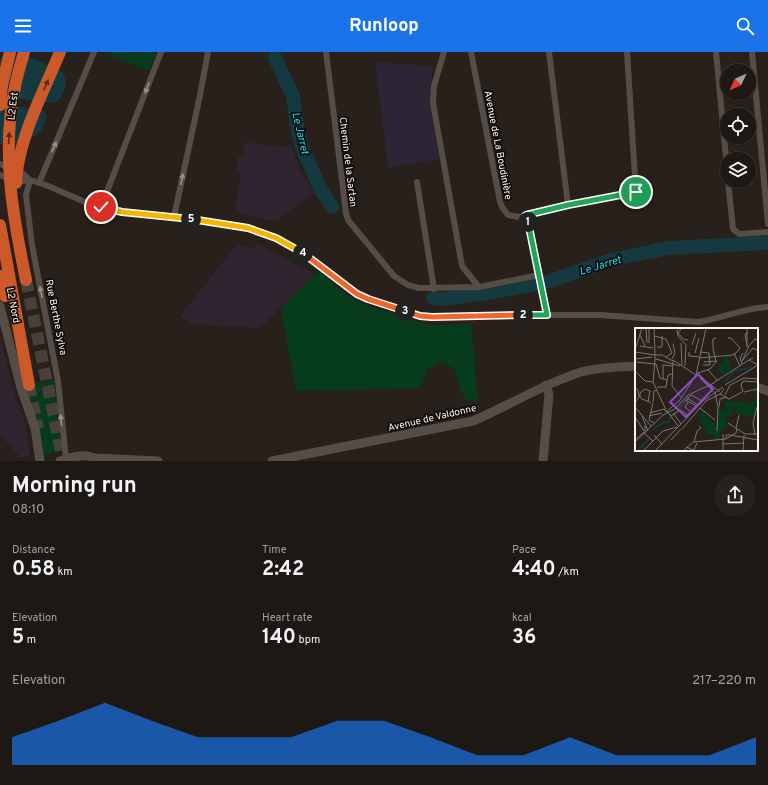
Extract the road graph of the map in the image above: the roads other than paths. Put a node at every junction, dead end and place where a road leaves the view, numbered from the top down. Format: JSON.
{"nodes":[{"id":1,"x":10,"y":52,"type":"edge"},
{"id":2,"x":24,"y":52,"type":"edge"},
{"id":3,"x":60,"y":52,"type":"edge"},
{"id":4,"x":94,"y":52,"type":"edge"},
{"id":5,"x":161,"y":52,"type":"edge"},
{"id":6,"x":208,"y":52,"type":"edge"},
{"id":7,"x":326,"y":52,"type":"edge"},
{"id":8,"x":444,"y":52,"type":"edge"},
{"id":9,"x":471,"y":52,"type":"edge"},
{"id":10,"x":549,"y":52,"type":"edge"},
{"id":11,"x":627,"y":52,"type":"edge"},
{"id":12,"x":716,"y":52,"type":"edge"},
{"id":13,"x":752,"y":52,"type":"edge"},
{"id":14,"x":0,"y":105,"type":"edge"},
{"id":15,"x":725,"y":152,"type":"edge"},
{"id":16,"x":0,"y":164,"type":"edge"},
{"id":17,"x":0,"y":175,"type":"edge"},
{"id":18,"x":30,"y":180,"type":"junction"},
{"id":19,"x":417,"y":182,"type":"dead end"},
{"id":20,"x":39,"y":183,"type":"junction"},
{"id":21,"x":729,"y":188,"type":"edge"},
{"id":22,"x":568,"y":205,"type":"junction"},
{"id":23,"x":101,"y":207,"type":"junction"},
{"id":24,"x":526,"y":215,"type":"junction"},
{"id":25,"x":174,"y":217,"type":"junction"},
{"id":26,"x":768,"y":224,"type":"edge"},
{"id":27,"x":0,"y":225,"type":"edge"},
{"id":28,"x":16,"y":232,"type":"junction"},
{"id":29,"x":768,"y":232,"type":"edge"},
{"id":30,"x":0,"y":276,"type":"edge"},
{"id":31,"x":540,"y":278,"type":"junction"},
{"id":32,"x":26,"y":280,"type":"tunnel mouth"},
{"id":33,"x":479,"y":287,"type":"junction"},
{"id":34,"x":434,"y":289,"type":"junction"},
{"id":35,"x":0,"y":306,"type":"edge"},
{"id":36,"x":768,"y":307,"type":"edge"},
{"id":37,"x":547,"y":315,"type":"junction"},
{"id":38,"x":635,"y":366,"type":"edge"},
{"id":39,"x":546,"y":385,"type":"junction"},
{"id":40,"x":758,"y":387,"type":"edge"},
{"id":41,"x":768,"y":391,"type":"edge"},
{"id":42,"x":64,"y":460,"type":"edge"},
{"id":43,"x":94,"y":460,"type":"edge"},
{"id":44,"x":40,"y":461,"type":"edge"},
{"id":45,"x":158,"y":461,"type":"edge"},
{"id":46,"x":272,"y":461,"type":"edge"},
{"id":47,"x":543,"y":461,"type":"edge"}],
"edges":[{"from":1,"to":14,"type":"highway","name":"L2 Est"},
{"from":28,"to":2,"type":"highway","name":"L2 Est","one_way":true},
{"from":28,"to":3,"type":"highway","one_way":true},
{"from":20,"to":4,"type":"street","one_way":true},
{"from":5,"to":23,"type":"street","one_way":true},
{"from":25,"to":6,"type":"street","one_way":true},
{"from":7,"to":34,"type":"street","name":"Chemin de la Sartan"},
{"from":8,"to":33,"type":"street"},
{"from":9,"to":24,"type":"street","name":"Avenue de La Boudinière"},
{"from":10,"to":22,"type":"street"},
{"from":11,"to":22,"type":"street"},
{"from":12,"to":15,"type":"street"},
{"from":13,"to":26,"type":"street"},
{"from":16,"to":18,"type":"street"},
{"from":17,"to":18,"type":"street"},
{"from":18,"to":20,"type":"street"},
{"from":42,"to":18,"type":"street","name":"Rue Berthe Sylva","one_way":true},
{"from":19,"to":34,"type":"street"},
{"from":20,"to":23,"type":"street"},
{"from":21,"to":29,"type":"street"},
{"from":22,"to":24,"type":"street"},
{"from":23,"to":25,"type":"street"},
{"from":24,"to":31,"type":"street"},
{"from":25,"to":37,"type":"street"},
{"from":27,"to":30,"type":"highway","name":"L2 Nord"},
{"from":28,"to":32,"type":"highway","name":"L2 Nord"},
{"from":31,"to":33,"type":"street","name":"Chemin de la Sartan"},
{"from":31,"to":37,"type":"street"},
{"from":33,"to":34,"type":"street","name":"Chemin de la Sartan"},
{"from":35,"to":44,"type":"street"},
{"from":36,"to":37,"type":"street"},
{"from":38,"to":39,"type":"street","name":"Avenue de Valdonne"},
{"from":39,"to":46,"type":"street","name":"Avenue de Valdonne"},
{"from":39,"to":47,"type":"street"},
{"from":40,"to":41,"type":"street"},
{"from":42,"to":43,"type":"street"},
{"from":43,"to":45,"type":"street"}]}
